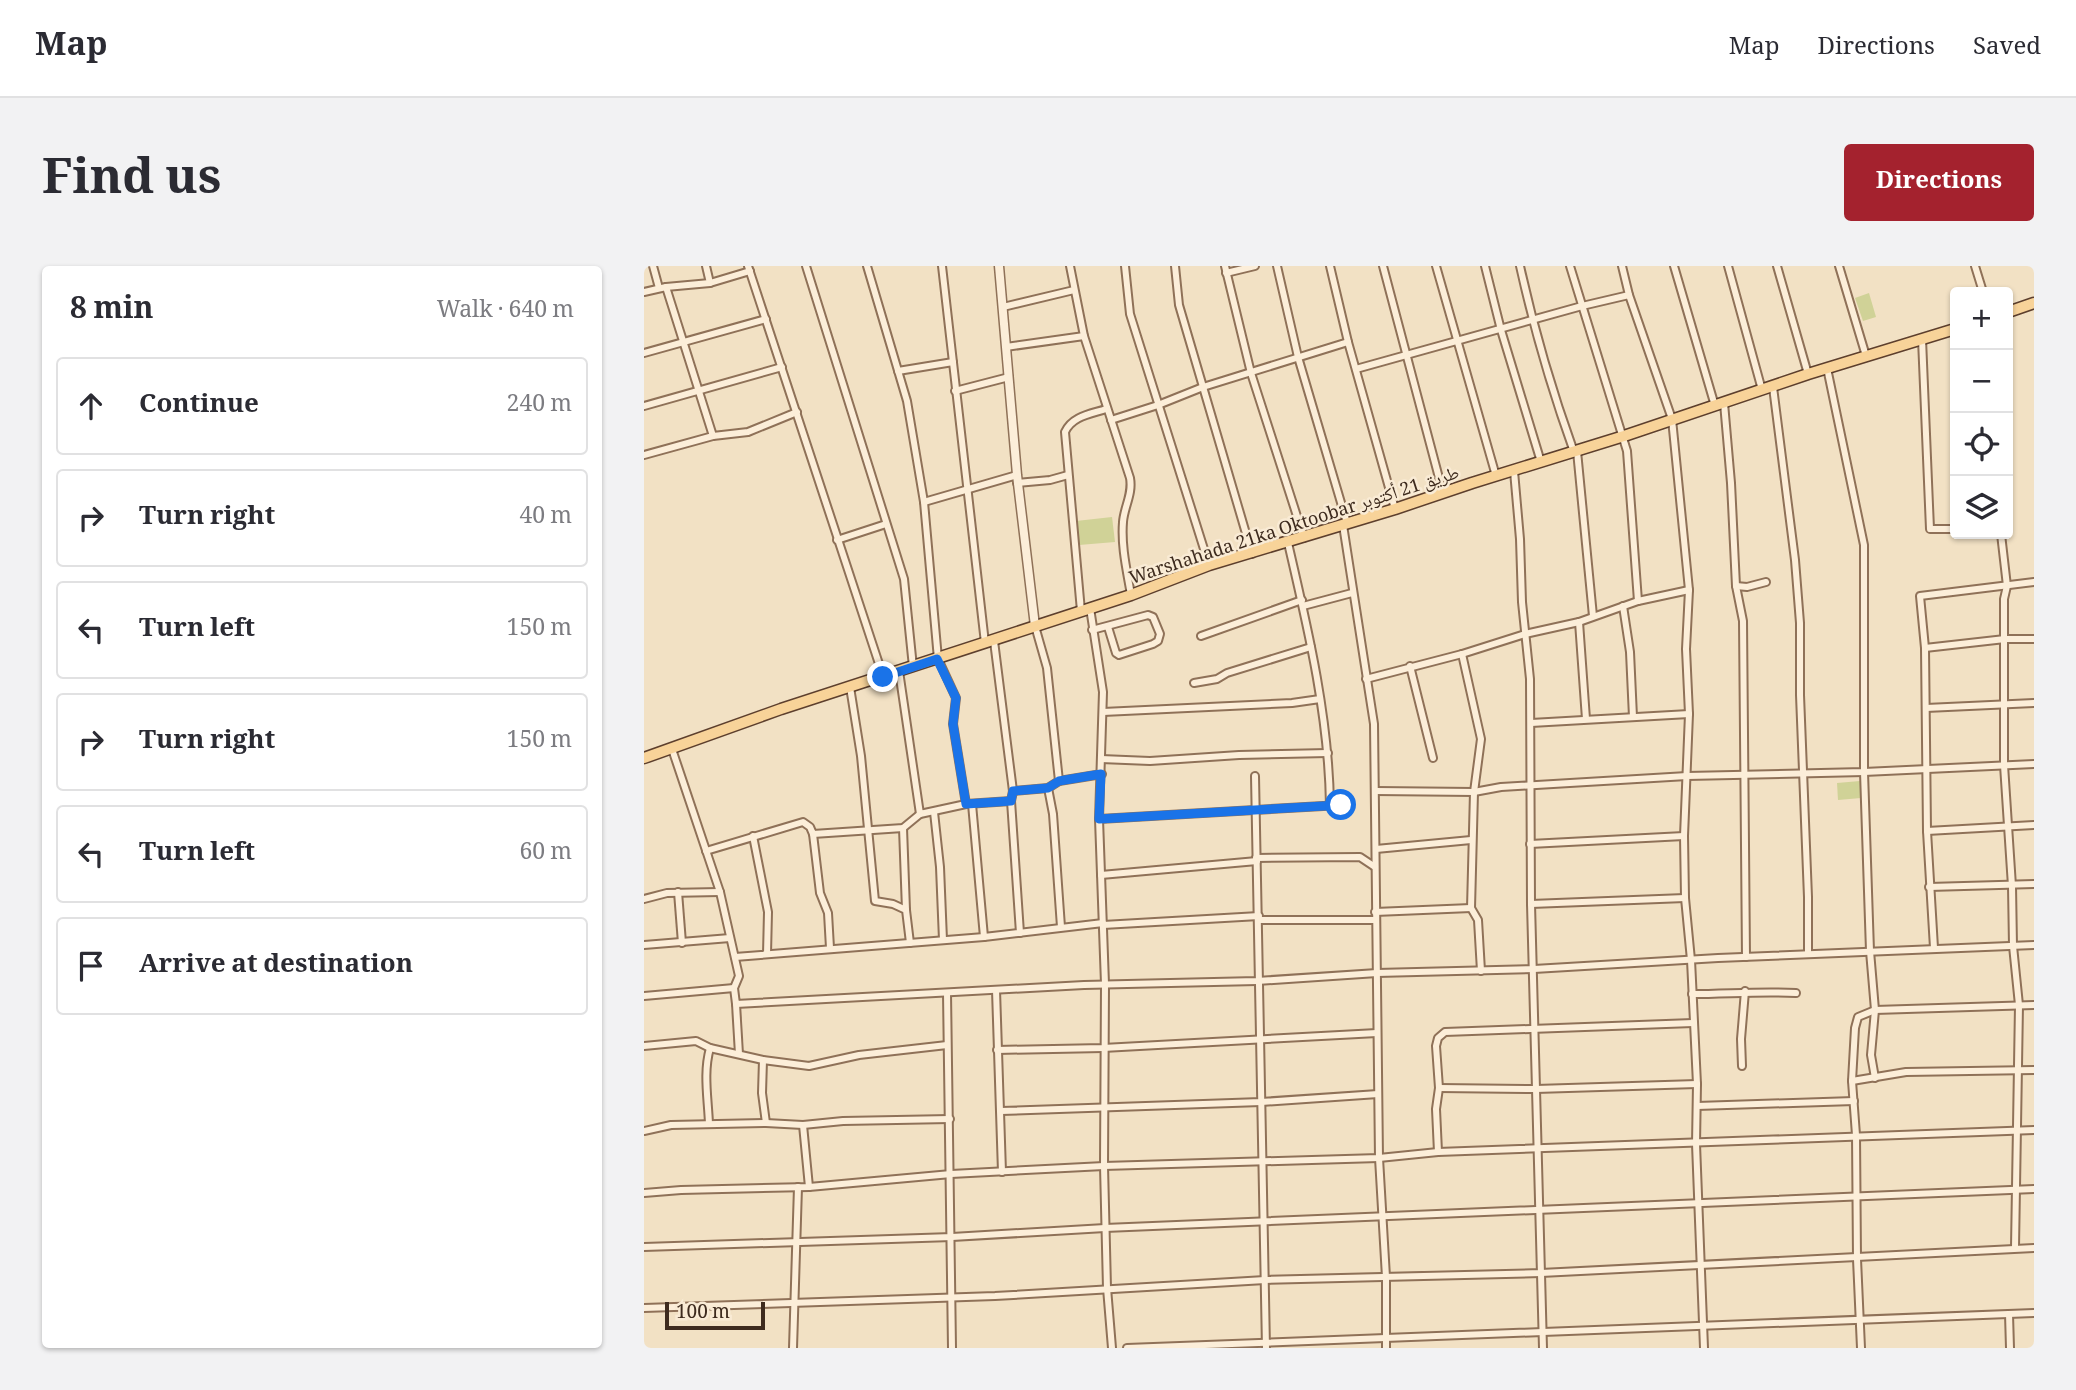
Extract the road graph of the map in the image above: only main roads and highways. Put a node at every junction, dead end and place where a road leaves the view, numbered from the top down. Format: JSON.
{"nodes":[{"id":1,"x":2034,"y":303,"type":"edge"},
{"id":2,"x":2013,"y":310,"type":"edge"},
{"id":3,"x":1950,"y":331,"type":"edge"},
{"id":4,"x":644,"y":758,"type":"edge"}],
"edges":[{"from":1,"to":2,"type":"main road"},
{"from":3,"to":4,"type":"main road","name":"Warshahada 21ka Oktoobar طريق 21 أكتوبر"}]}
